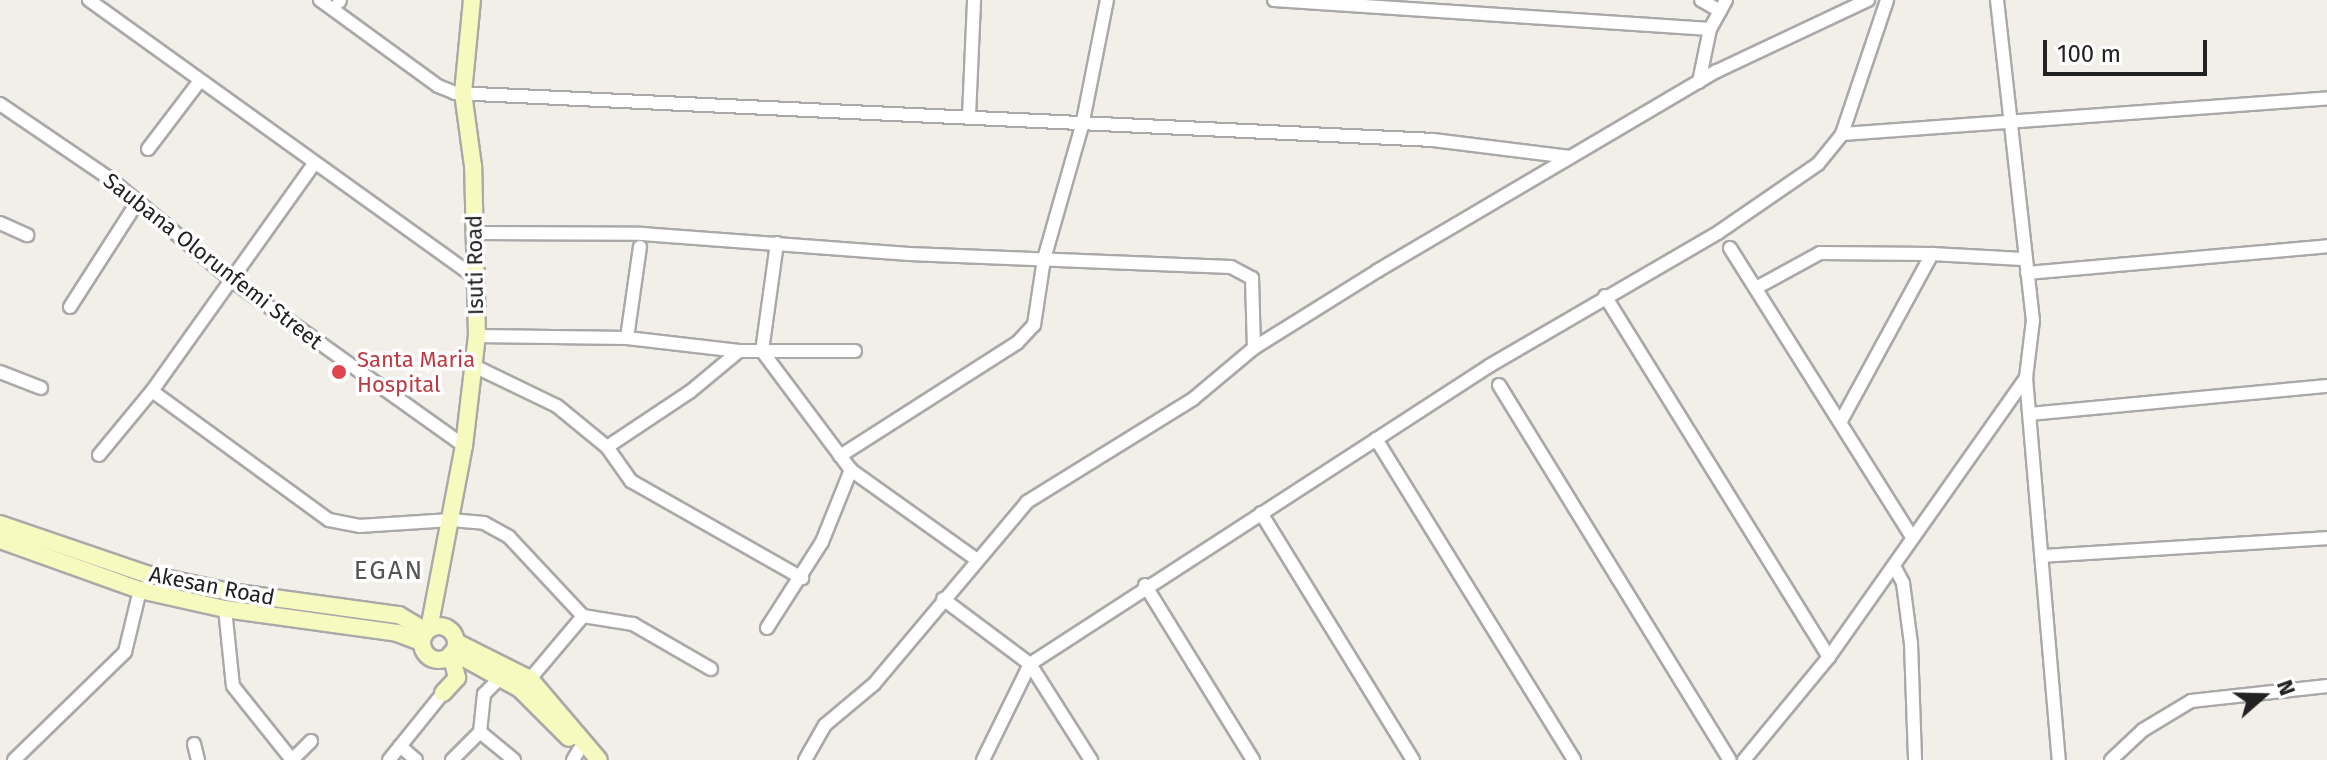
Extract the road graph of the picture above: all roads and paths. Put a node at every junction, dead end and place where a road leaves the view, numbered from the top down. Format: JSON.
{"nodes":[{"id":1,"x":89,"y":0,"type":"edge"},
{"id":2,"x":320,"y":0,"type":"edge"},
{"id":3,"x":472,"y":0,"type":"edge"},
{"id":4,"x":974,"y":0,"type":"edge"},
{"id":5,"x":1107,"y":0,"type":"edge"},
{"id":6,"x":1274,"y":0,"type":"edge"},
{"id":7,"x":1701,"y":0,"type":"edge"},
{"id":8,"x":1868,"y":0,"type":"edge"},
{"id":9,"x":1887,"y":0,"type":"edge"},
{"id":10,"x":1997,"y":0,"type":"edge"},
{"id":11,"x":1723,"y":5,"type":"edge"},
{"id":12,"x":1710,"y":29,"type":"junction"},
{"id":13,"x":199,"y":82,"type":"junction"},
{"id":14,"x":1699,"y":82,"type":"junction"},
{"id":15,"x":463,"y":93,"type":"junction"},
{"id":16,"x":2327,"y":98,"type":"edge"},
{"id":17,"x":0,"y":104,"type":"edge"},
{"id":18,"x":969,"y":116,"type":"junction"},
{"id":19,"x":2010,"y":123,"type":"junction"},
{"id":20,"x":1082,"y":126,"type":"junction"},
{"id":21,"x":1842,"y":134,"type":"junction"},
{"id":22,"x":148,"y":149,"type":"dead end"},
{"id":23,"x":1570,"y":157,"type":"junction"},
{"id":24,"x":313,"y":165,"type":"junction"},
{"id":25,"x":138,"y":201,"type":"junction"},
{"id":26,"x":0,"y":223,"type":"edge"},
{"id":27,"x":475,"y":233,"type":"junction"},
{"id":28,"x":27,"y":235,"type":"dead end"},
{"id":29,"x":777,"y":243,"type":"junction"},
{"id":30,"x":2327,"y":246,"type":"edge"},
{"id":31,"x":640,"y":247,"type":"dead end"},
{"id":32,"x":1730,"y":248,"type":"dead end"},
{"id":33,"x":1932,"y":254,"type":"junction"},
{"id":34,"x":1044,"y":259,"type":"junction"},
{"id":35,"x":2022,"y":259,"type":"junction"},
{"id":36,"x":2027,"y":273,"type":"junction"},
{"id":37,"x":475,"y":277,"type":"junction"},
{"id":38,"x":233,"y":281,"type":"junction"},
{"id":39,"x":1756,"y":288,"type":"junction"},
{"id":40,"x":1605,"y":296,"type":"junction"},
{"id":41,"x":70,"y":307,"type":"dead end"},
{"id":42,"x":477,"y":336,"type":"junction"},
{"id":43,"x":627,"y":338,"type":"junction"},
{"id":44,"x":1254,"y":348,"type":"junction"},
{"id":45,"x":739,"y":351,"type":"junction"},
{"id":46,"x":762,"y":351,"type":"junction"},
{"id":47,"x":855,"y":351,"type":"dead end"},
{"id":48,"x":472,"y":365,"type":"junction"},
{"id":49,"x":0,"y":372,"type":"edge"},
{"id":50,"x":2026,"y":378,"type":"junction"},
{"id":51,"x":1499,"y":385,"type":"dead end"},
{"id":52,"x":2327,"y":386,"type":"edge"},
{"id":53,"x":41,"y":388,"type":"dead end"},
{"id":54,"x":152,"y":391,"type":"junction"},
{"id":55,"x":2030,"y":414,"type":"junction"},
{"id":56,"x":1841,"y":421,"type":"junction"},
{"id":57,"x":1376,"y":439,"type":"junction"},
{"id":58,"x":464,"y":446,"type":"junction"},
{"id":59,"x":607,"y":447,"type":"junction"},
{"id":60,"x":99,"y":455,"type":"dead end"},
{"id":61,"x":840,"y":456,"type":"junction"},
{"id":62,"x":851,"y":470,"type":"junction"},
{"id":63,"x":1261,"y":513,"type":"junction"},
{"id":64,"x":451,"y":520,"type":"junction"},
{"id":65,"x":0,"y":524,"type":"edge"},
{"id":66,"x":1912,"y":537,"type":"junction"},
{"id":67,"x":2327,"y":538,"type":"edge"},
{"id":68,"x":0,"y":540,"type":"edge"},
{"id":69,"x":2042,"y":556,"type":"junction"},
{"id":70,"x":976,"y":559,"type":"junction"},
{"id":71,"x":1894,"y":566,"type":"junction"},
{"id":72,"x":802,"y":578,"type":"junction"},
{"id":73,"x":1145,"y":585,"type":"junction"},
{"id":74,"x":140,"y":590,"type":"junction"},
{"id":75,"x":943,"y":599,"type":"junction"},
{"id":76,"x":225,"y":609,"type":"junction"},
{"id":77,"x":399,"y":615,"type":"junction"},
{"id":78,"x":583,"y":616,"type":"junction"},
{"id":79,"x":767,"y":628,"type":"dead end"},
{"id":80,"x":430,"y":632,"type":"junction"},
{"id":81,"x":397,"y":633,"type":"junction"},
{"id":82,"x":451,"y":652,"type":"junction"},
{"id":83,"x":476,"y":656,"type":"junction"},
{"id":84,"x":1829,"y":657,"type":"junction"},
{"id":85,"x":1030,"y":664,"type":"junction"},
{"id":86,"x":711,"y":669,"type":"dead end"},
{"id":87,"x":501,"y":677,"type":"junction"},
{"id":88,"x":530,"y":679,"type":"junction"},
{"id":89,"x":2327,"y":686,"type":"edge"},
{"id":90,"x":443,"y":693,"type":"joint"},
{"id":91,"x":480,"y":732,"type":"junction"},
{"id":92,"x":311,"y":741,"type":"dead end"},
{"id":93,"x":194,"y":744,"type":"dead end"},
{"id":94,"x":400,"y":746,"type":"junction"},
{"id":95,"x":580,"y":757,"type":"edge"},
{"id":96,"x":1747,"y":759,"type":"edge"},
{"id":97,"x":14,"y":760,"type":"edge"},
{"id":98,"x":198,"y":760,"type":"edge"},
{"id":99,"x":292,"y":760,"type":"edge"},
{"id":100,"x":389,"y":760,"type":"edge"},
{"id":101,"x":416,"y":760,"type":"edge"},
{"id":102,"x":452,"y":760,"type":"edge"},
{"id":103,"x":514,"y":760,"type":"edge"},
{"id":104,"x":599,"y":760,"type":"edge"},
{"id":105,"x":805,"y":760,"type":"edge"},
{"id":106,"x":983,"y":760,"type":"edge"},
{"id":107,"x":1091,"y":760,"type":"edge"},
{"id":108,"x":1253,"y":760,"type":"edge"},
{"id":109,"x":1413,"y":760,"type":"edge"},
{"id":110,"x":1574,"y":760,"type":"edge"},
{"id":111,"x":1730,"y":760,"type":"edge"},
{"id":112,"x":1915,"y":760,"type":"edge"},
{"id":113,"x":2059,"y":760,"type":"edge"},
{"id":114,"x":2111,"y":760,"type":"edge"}],
"edges":[{"from":1,"to":13,"type":"street"},
{"from":2,"to":15,"type":"street"},
{"from":3,"to":15,"type":"street","name":"Isuti Road"},
{"from":4,"to":18,"type":"street"},
{"from":5,"to":20,"type":"street"},
{"from":6,"to":12,"type":"street"},
{"from":7,"to":11,"type":"street"},
{"from":8,"to":14,"type":"street"},
{"from":9,"to":21,"type":"street"},
{"from":10,"to":19,"type":"street"},
{"from":11,"to":12,"type":"street"},
{"from":12,"to":14,"type":"street"},
{"from":13,"to":22,"type":"street"},
{"from":13,"to":24,"type":"street"},
{"from":14,"to":23,"type":"street"},
{"from":15,"to":18,"type":"street"},
{"from":15,"to":27,"type":"street","name":"Isuti Road"},
{"from":16,"to":19,"type":"street"},
{"from":17,"to":25,"type":"street","name":"Saubana Olorunfemi Street"},
{"from":18,"to":20,"type":"street"},
{"from":19,"to":21,"type":"street"},
{"from":19,"to":35,"type":"street"},
{"from":20,"to":23,"type":"street"},
{"from":20,"to":34,"type":"street"},
{"from":21,"to":40,"type":"street"},
{"from":23,"to":44,"type":"street"},
{"from":24,"to":37,"type":"street"},
{"from":24,"to":38,"type":"street"},
{"from":25,"to":38,"type":"street","name":"Saubana Olorunfemi Street"},
{"from":25,"to":41,"type":"street"},
{"from":26,"to":28,"type":"street"},
{"from":27,"to":29,"type":"street"},
{"from":27,"to":37,"type":"street","name":"Isuti Road"},
{"from":29,"to":34,"type":"street"},
{"from":29,"to":46,"type":"street"},
{"from":30,"to":36,"type":"street"},
{"from":31,"to":43,"type":"street"},
{"from":32,"to":39,"type":"street"},
{"from":33,"to":35,"type":"street"},
{"from":33,"to":39,"type":"street"},
{"from":33,"to":56,"type":"street"},
{"from":34,"to":44,"type":"street"},
{"from":34,"to":61,"type":"street"},
{"from":35,"to":36,"type":"street"},
{"from":36,"to":50,"type":"street"},
{"from":37,"to":42,"type":"street","name":"Isuti Road"},
{"from":38,"to":54,"type":"street"},
{"from":38,"to":58,"type":"street","name":"Saubana Olorunfemi Street"},
{"from":39,"to":56,"type":"street"},
{"from":40,"to":57,"type":"street"},
{"from":40,"to":84,"type":"street"},
{"from":42,"to":43,"type":"street"},
{"from":42,"to":48,"type":"street","name":"Isuti Road"},
{"from":43,"to":45,"type":"street"},
{"from":44,"to":70,"type":"street"},
{"from":45,"to":46,"type":"street"},
{"from":45,"to":59,"type":"street"},
{"from":46,"to":47,"type":"street"},
{"from":46,"to":61,"type":"street"},
{"from":48,"to":58,"type":"street","name":"Isuti Road"},
{"from":48,"to":59,"type":"street"},
{"from":49,"to":53,"type":"street"},
{"from":50,"to":55,"type":"street"},
{"from":50,"to":66,"type":"street"},
{"from":51,"to":111,"type":"street"},
{"from":52,"to":55,"type":"street"},
{"from":54,"to":60,"type":"street"},
{"from":54,"to":64,"type":"street"},
{"from":55,"to":69,"type":"street"},
{"from":56,"to":66,"type":"street"},
{"from":57,"to":63,"type":"street"},
{"from":57,"to":110,"type":"street"},
{"from":58,"to":64,"type":"street","name":"Isuti Road"},
{"from":59,"to":72,"type":"street"},
{"from":61,"to":62,"type":"street"},
{"from":62,"to":70,"type":"street"},
{"from":62,"to":72,"type":"street"},
{"from":63,"to":73,"type":"street"},
{"from":63,"to":109,"type":"street"},
{"from":64,"to":78,"type":"street"},
{"from":64,"to":80,"type":"street","name":"Isuti Road"},
{"from":65,"to":77,"type":"street","name":"Akesan Road"},
{"from":66,"to":71,"type":"street"},
{"from":67,"to":69,"type":"street"},
{"from":68,"to":74,"type":"street","name":"Akesan Road"},
{"from":69,"to":113,"type":"street"},
{"from":70,"to":75,"type":"street"},
{"from":71,"to":84,"type":"street"},
{"from":71,"to":112,"type":"street"},
{"from":72,"to":79,"type":"street"},
{"from":73,"to":85,"type":"street"},
{"from":73,"to":108,"type":"street"},
{"from":74,"to":76,"type":"street","name":"Akesan Road"},
{"from":74,"to":97,"type":"street"},
{"from":75,"to":85,"type":"street"},
{"from":75,"to":105,"type":"street"},
{"from":76,"to":81,"type":"street","name":"Akesan Road"},
{"from":76,"to":99,"type":"street"},
{"from":77,"to":80,"type":"street","name":"Akesan Road"},
{"from":77,"to":81,"type":"street"},
{"from":78,"to":86,"type":"street"},
{"from":78,"to":88,"type":"street"},
{"from":80,"to":81,"type":"street","name":"Akesan Road"},
{"from":80,"to":82,"type":"street"},
{"from":80,"to":82,"type":"street"},
{"from":82,"to":83,"type":"street"},
{"from":82,"to":90,"type":"street"},
{"from":83,"to":87,"type":"street"},
{"from":83,"to":88,"type":"street"},
{"from":84,"to":96,"type":"street"},
{"from":85,"to":106,"type":"street"},
{"from":85,"to":107,"type":"street"},
{"from":87,"to":91,"type":"street"},
{"from":87,"to":95,"type":"street"},
{"from":88,"to":104,"type":"street"},
{"from":89,"to":114,"type":"street"},
{"from":90,"to":94,"type":"street"},
{"from":91,"to":102,"type":"street"},
{"from":91,"to":103,"type":"street"},
{"from":92,"to":99,"type":"street"},
{"from":93,"to":98,"type":"street"},
{"from":94,"to":100,"type":"street"},
{"from":94,"to":101,"type":"street"}]}
